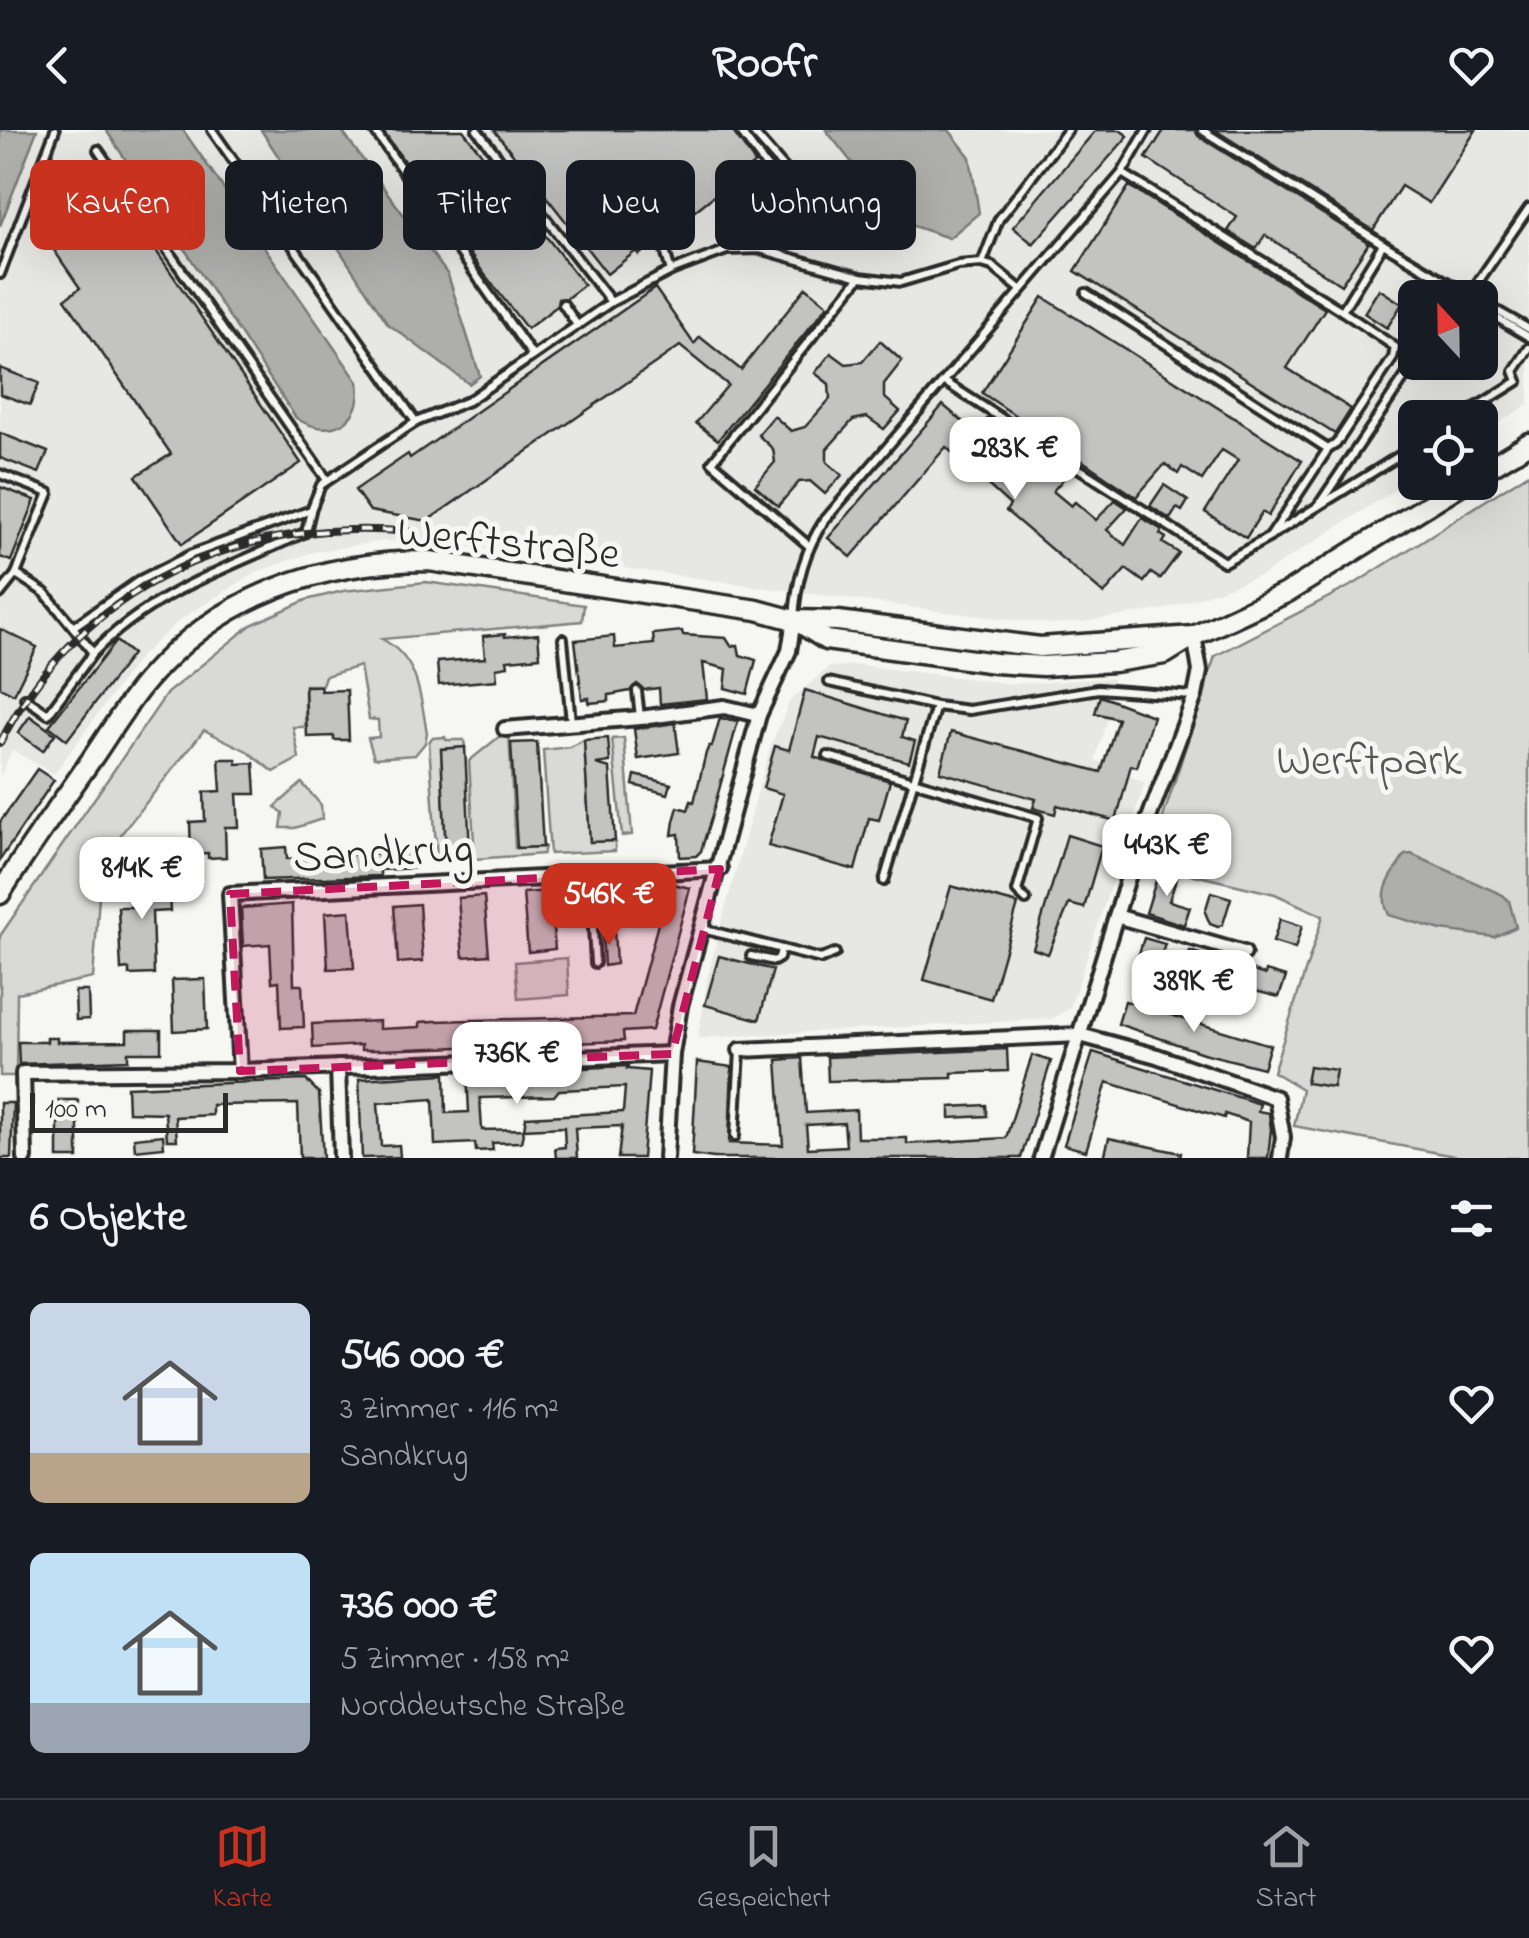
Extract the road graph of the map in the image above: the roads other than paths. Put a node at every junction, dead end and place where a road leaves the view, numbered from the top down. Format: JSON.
{"nodes":[{"id":1,"x":54,"y":130,"type":"edge"},
{"id":2,"x":212,"y":130,"type":"edge"},
{"id":3,"x":374,"y":130,"type":"edge"},
{"id":4,"x":477,"y":130,"type":"edge"},
{"id":5,"x":739,"y":130,"type":"edge"},
{"id":6,"x":751,"y":130,"type":"edge"},
{"id":7,"x":1068,"y":130,"type":"edge"},
{"id":8,"x":1147,"y":130,"type":"edge"},
{"id":9,"x":1202,"y":130,"type":"edge"},
{"id":10,"x":98,"y":150,"type":"dead end"},
{"id":11,"x":762,"y":160,"type":"edge"},
{"id":12,"x":777,"y":160,"type":"edge"},
{"id":13,"x":1122,"y":174,"type":"junction"},
{"id":14,"x":1529,"y":208,"type":"edge"},
{"id":15,"x":1382,"y":244,"type":"junction"},
{"id":16,"x":665,"y":250,"type":"edge"},
{"id":17,"x":727,"y":250,"type":"edge"},
{"id":18,"x":767,"y":250,"type":"edge"},
{"id":19,"x":982,"y":263,"type":"junction"},
{"id":20,"x":671,"y":272,"type":"junction"},
{"id":21,"x":0,"y":274,"type":"edge"},
{"id":22,"x":860,"y":277,"type":"junction"},
{"id":23,"x":1440,"y":280,"type":"edge"},
{"id":24,"x":1483,"y":280,"type":"edge"},
{"id":25,"x":1020,"y":288,"type":"junction"},
{"id":26,"x":1086,"y":292,"type":"dead end"},
{"id":27,"x":610,"y":302,"type":"junction"},
{"id":28,"x":563,"y":304,"type":"dead end"},
{"id":29,"x":1342,"y":310,"type":"junction"},
{"id":30,"x":1498,"y":313,"type":"edge"},
{"id":31,"x":1498,"y":317,"type":"edge"},
{"id":32,"x":576,"y":325,"type":"junction"},
{"id":33,"x":1529,"y":329,"type":"edge"},
{"id":34,"x":1529,"y":337,"type":"edge"},
{"id":35,"x":1529,"y":348,"type":"edge"},
{"id":36,"x":532,"y":355,"type":"junction"},
{"id":37,"x":1403,"y":380,"type":"edge"},
{"id":38,"x":945,"y":382,"type":"junction"},
{"id":39,"x":1488,"y":400,"type":"edge"},
{"id":40,"x":416,"y":422,"type":"junction"},
{"id":41,"x":1529,"y":443,"type":"edge"},
{"id":42,"x":1328,"y":450,"type":"junction"},
{"id":43,"x":1398,"y":457,"type":"edge"},
{"id":44,"x":1498,"y":462,"type":"edge"},
{"id":45,"x":0,"y":474,"type":"edge"},
{"id":46,"x":328,"y":480,"type":"junction"},
{"id":47,"x":1436,"y":500,"type":"edge"},
{"id":48,"x":1318,"y":506,"type":"junction"},
{"id":49,"x":311,"y":510,"type":"junction"},
{"id":50,"x":1270,"y":537,"type":"junction"},
{"id":51,"x":808,"y":545,"type":"junction"},
{"id":52,"x":16,"y":574,"type":"junction"},
{"id":53,"x":2,"y":585,"type":"edge"},
{"id":54,"x":0,"y":594,"type":"edge"},
{"id":55,"x":794,"y":620,"type":"junction"},
{"id":56,"x":73,"y":627,"type":"junction"},
{"id":57,"x":1194,"y":636,"type":"junction"},
{"id":58,"x":563,"y":639,"type":"dead end"},
{"id":59,"x":93,"y":652,"type":"junction"},
{"id":60,"x":829,"y":682,"type":"dead end"},
{"id":61,"x":637,"y":691,"type":"dead end"},
{"id":62,"x":1194,"y":696,"type":"junction"},
{"id":63,"x":25,"y":698,"type":"dead end"},
{"id":64,"x":936,"y":706,"type":"junction"},
{"id":65,"x":759,"y":715,"type":"junction"},
{"id":66,"x":640,"y":718,"type":"junction"},
{"id":67,"x":572,"y":724,"type":"junction"},
{"id":68,"x":506,"y":729,"type":"dead end"},
{"id":69,"x":828,"y":756,"type":"dead end"},
{"id":70,"x":913,"y":778,"type":"junction"},
{"id":71,"x":720,"y":868,"type":"junction"},
{"id":72,"x":590,"y":874,"type":"junction"},
{"id":73,"x":884,"y":881,"type":"dead end"},
{"id":74,"x":0,"y":894,"type":"edge"},
{"id":75,"x":1026,"y":900,"type":"dead end"},
{"id":76,"x":1116,"y":916,"type":"junction"},
{"id":77,"x":702,"y":928,"type":"junction"},
{"id":78,"x":781,"y":949,"type":"junction"},
{"id":79,"x":835,"y":953,"type":"dead end"},
{"id":80,"x":1244,"y":954,"type":"dead end"},
{"id":81,"x":751,"y":956,"type":"dead end"},
{"id":82,"x":596,"y":963,"type":"dead end"},
{"id":83,"x":1080,"y":1035,"type":"junction"},
{"id":84,"x":740,"y":1050,"type":"joint"},
{"id":85,"x":672,"y":1054,"type":"junction"},
{"id":86,"x":338,"y":1067,"type":"junction"},
{"id":87,"x":240,"y":1070,"type":"junction"},
{"id":88,"x":735,"y":1136,"type":"dead end"},
{"id":89,"x":25,"y":1158,"type":"edge"},
{"id":90,"x":341,"y":1158,"type":"edge"},
{"id":91,"x":666,"y":1158,"type":"edge"},
{"id":92,"x":1040,"y":1158,"type":"edge"},
{"id":93,"x":1280,"y":1158,"type":"edge"}],
"edges":[{"from":1,"to":21,"type":"lane"},
{"from":2,"to":40,"type":"lane"},
{"from":3,"to":36,"type":"lane"},
{"from":4,"to":27,"type":"lane"},
{"from":5,"to":11,"type":"lane"},
{"from":6,"to":12,"type":"lane"},
{"from":7,"to":19,"type":"lane"},
{"from":8,"to":13,"type":"lane"},
{"from":9,"to":15,"type":"lane"},
{"from":10,"to":46,"type":"lane"},
{"from":13,"to":25,"type":"lane"},
{"from":13,"to":29,"type":"lane"},
{"from":14,"to":24,"type":"lane"},
{"from":15,"to":23,"type":"lane"},
{"from":15,"to":29,"type":"lane"},
{"from":16,"to":20,"type":"lane"},
{"from":17,"to":20,"type":"lane"},
{"from":18,"to":22,"type":"lane"},
{"from":19,"to":22,"type":"lane"},
{"from":19,"to":25,"type":"lane"},
{"from":20,"to":27,"type":"lane"},
{"from":22,"to":51,"type":"lane"},
{"from":25,"to":38,"type":"lane"},
{"from":26,"to":42,"type":"lane"},
{"from":27,"to":32,"type":"lane"},
{"from":28,"to":32,"type":"lane"},
{"from":29,"to":42,"type":"lane"},
{"from":30,"to":33,"type":"lane"},
{"from":31,"to":34,"type":"lane"},
{"from":32,"to":36,"type":"lane"},
{"from":35,"to":39,"type":"lane"},
{"from":36,"to":40,"type":"lane"},
{"from":37,"to":48,"type":"lane"},
{"from":38,"to":50,"type":"lane"},
{"from":38,"to":51,"type":"lane"},
{"from":40,"to":46,"type":"lane"},
{"from":41,"to":44,"type":"main road"},
{"from":42,"to":50,"type":"lane"},
{"from":43,"to":48,"type":"lane"},
{"from":45,"to":52,"type":"lane"},
{"from":46,"to":49,"type":"lane"},
{"from":47,"to":57,"type":"main road","name":"Werftstraße"},
{"from":48,"to":50,"type":"lane"},
{"from":49,"to":56,"type":"lane"},
{"from":49,"to":59,"type":"lane"},
{"from":51,"to":55,"type":"lane"},
{"from":52,"to":53,"type":"lane"},
{"from":52,"to":56,"type":"lane"},
{"from":53,"to":54,"type":"lane"},
{"from":55,"to":57,"type":"main road","name":"Werftstraße"},
{"from":55,"to":65,"type":"street"},
{"from":55,"to":74,"type":"main road","name":"Werftstraße"},
{"from":56,"to":59,"type":"lane"},
{"from":57,"to":62,"type":"street"},
{"from":58,"to":67,"type":"lane"},
{"from":59,"to":63,"type":"lane"},
{"from":60,"to":64,"type":"lane"},
{"from":61,"to":66,"type":"lane"},
{"from":62,"to":64,"type":"lane"},
{"from":62,"to":76,"type":"street"},
{"from":64,"to":70,"type":"lane"},
{"from":65,"to":66,"type":"street"},
{"from":65,"to":71,"type":"street"},
{"from":66,"to":67,"type":"street"},
{"from":67,"to":68,"type":"street"},
{"from":69,"to":70,"type":"lane"},
{"from":70,"to":73,"type":"lane"},
{"from":70,"to":75,"type":"lane"},
{"from":71,"to":72,"type":"street","name":"Sandkrug"},
{"from":71,"to":77,"type":"street"},
{"from":72,"to":82,"type":"lane"},
{"from":72,"to":87,"type":"street","name":"Sandkrug"},
{"from":76,"to":80,"type":"street"},
{"from":76,"to":83,"type":"street"},
{"from":77,"to":78,"type":"lane"},
{"from":77,"to":85,"type":"street"},
{"from":78,"to":79,"type":"lane"},
{"from":78,"to":81,"type":"lane"},
{"from":83,"to":84,"type":"street"},
{"from":83,"to":92,"type":"street"},
{"from":83,"to":93,"type":"street"},
{"from":84,"to":88,"type":"lane"},
{"from":85,"to":86,"type":"street"},
{"from":85,"to":91,"type":"street"},
{"from":86,"to":87,"type":"street"},
{"from":86,"to":90,"type":"street"},
{"from":87,"to":89,"type":"street"}]}
